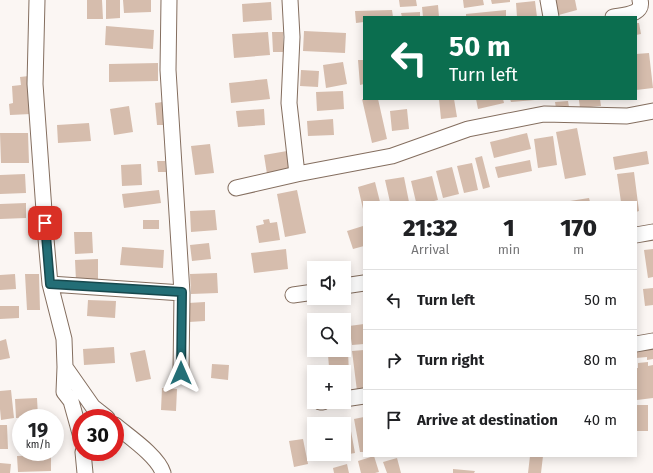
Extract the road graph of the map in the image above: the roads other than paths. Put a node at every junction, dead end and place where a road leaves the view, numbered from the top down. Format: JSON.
{"nodes":[{"id":1,"x":37,"y":0,"type":"edge"},
{"id":2,"x":168,"y":0,"type":"edge"},
{"id":3,"x":290,"y":0,"type":"edge"},
{"id":4,"x":548,"y":0,"type":"edge"},
{"id":5,"x":640,"y":0,"type":"edge"},
{"id":6,"x":551,"y":16,"type":"edge"},
{"id":7,"x":620,"y":16,"type":"edge"},
{"id":8,"x":653,"y":112,"type":"edge"},
{"id":9,"x":297,"y":174,"type":"junction"},
{"id":10,"x":236,"y":188,"type":"dead end"},
{"id":11,"x":653,"y":232,"type":"edge"},
{"id":12,"x":637,"y":235,"type":"edge"},
{"id":13,"x":363,"y":283,"type":"edge"},
{"id":14,"x":50,"y":284,"type":"junction"},
{"id":15,"x":351,"y":285,"type":"edge"},
{"id":16,"x":182,"y":292,"type":"junction"},
{"id":17,"x":307,"y":293,"type":"edge"},
{"id":18,"x":293,"y":295,"type":"dead end"},
{"id":19,"x":653,"y":341,"type":"edge"},
{"id":20,"x":637,"y":344,"type":"edge"},
{"id":21,"x":65,"y":367,"type":"junction"},
{"id":22,"x":181,"y":373,"type":"dead end"},
{"id":23,"x":363,"y":396,"type":"edge"},
{"id":24,"x":351,"y":398,"type":"edge"},
{"id":25,"x":73,"y":409,"type":"edge"},
{"id":26,"x":96,"y":409,"type":"edge"},
{"id":27,"x":124,"y":432,"type":"edge"},
{"id":28,"x":84,"y":461,"type":"edge"},
{"id":29,"x":85,"y":473,"type":"edge"},
{"id":30,"x":162,"y":473,"type":"edge"}],
"edges":[{"from":1,"to":14,"type":"street"},
{"from":2,"to":16,"type":"street"},
{"from":3,"to":9,"type":"street"},
{"from":4,"to":6,"type":"street"},
{"from":5,"to":7,"type":"street"},
{"from":8,"to":9,"type":"street"},
{"from":9,"to":10,"type":"street"},
{"from":11,"to":12,"type":"street"},
{"from":13,"to":15,"type":"street"},
{"from":14,"to":16,"type":"street"},
{"from":14,"to":21,"type":"street"},
{"from":16,"to":22,"type":"street"},
{"from":17,"to":18,"type":"street"},
{"from":19,"to":20,"type":"street"},
{"from":21,"to":25,"type":"street"},
{"from":21,"to":26,"type":"street"},
{"from":23,"to":24,"type":"street"},
{"from":27,"to":30,"type":"street"},
{"from":28,"to":29,"type":"street"}]}
